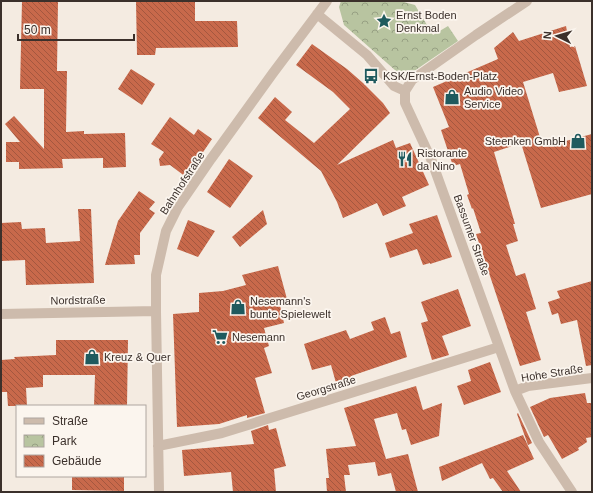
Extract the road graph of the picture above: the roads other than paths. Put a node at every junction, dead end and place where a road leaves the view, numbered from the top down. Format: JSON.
{"nodes":[{"id":1,"x":327,"y":1,"type":"edge"},
{"id":2,"x":528,"y":1,"type":"edge"},
{"id":3,"x":317,"y":14,"type":"junction"},
{"id":4,"x":405,"y":91,"type":"junction"},
{"id":5,"x":156,"y":311,"type":"junction"},
{"id":6,"x":1,"y":314,"type":"edge"},
{"id":7,"x":499,"y":347,"type":"junction"},
{"id":8,"x":592,"y":378,"type":"edge"},
{"id":9,"x":515,"y":391,"type":"junction"},
{"id":10,"x":158,"y":446,"type":"junction"},
{"id":11,"x":159,"y":492,"type":"edge"},
{"id":12,"x":572,"y":492,"type":"edge"}],
"edges":[{"from":1,"to":3,"type":"street","name":"Bahnhofstraße"},
{"from":2,"to":4,"type":"street"},
{"from":3,"to":4,"type":"street"},
{"from":3,"to":5,"type":"street","name":"Bahnhofstraße"},
{"from":4,"to":7,"type":"street","name":"Bassumer Straße"},
{"from":5,"to":6,"type":"street","name":"Nordstraße"},
{"from":5,"to":10,"type":"street","name":"Bahnhofstraße"},
{"from":7,"to":9,"type":"street","name":"Bassumer Straße"},
{"from":7,"to":10,"type":"street","name":"Georgstraße"},
{"from":8,"to":9,"type":"street","name":"Hohe Straße"},
{"from":9,"to":12,"type":"street","name":"Bassumer Straße"},
{"from":10,"to":11,"type":"street","name":"Bahnhofstraße"}]}
